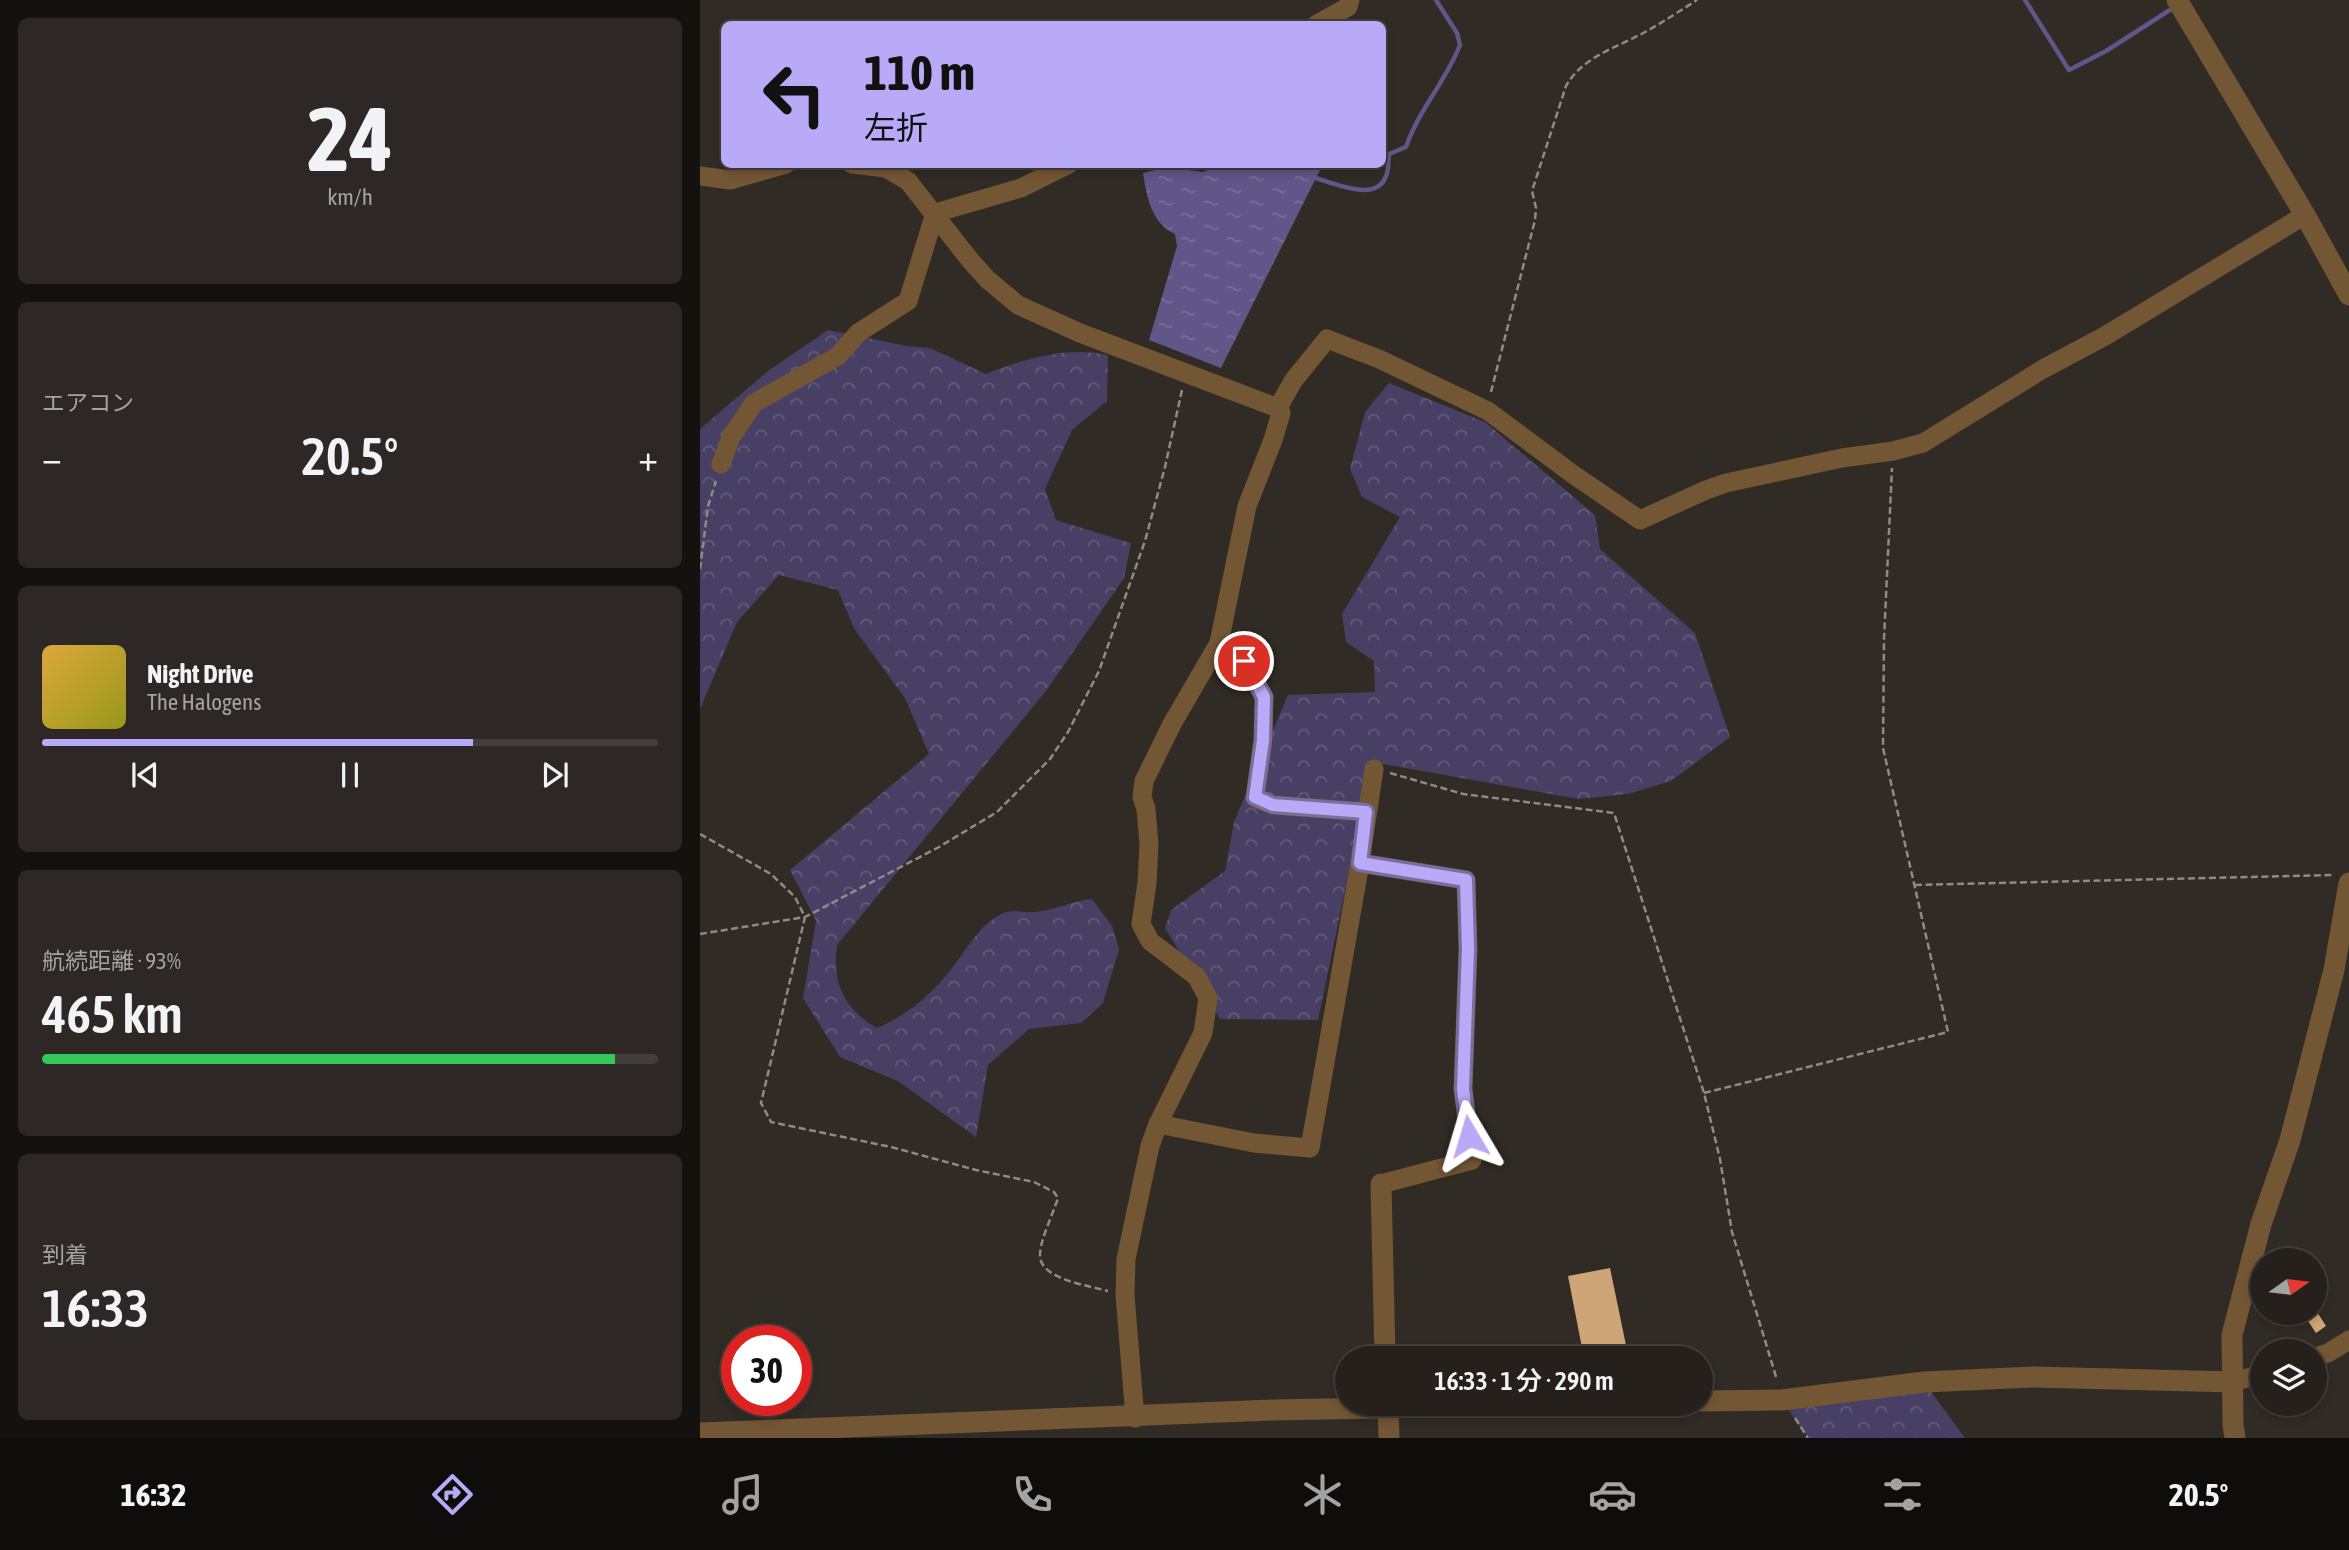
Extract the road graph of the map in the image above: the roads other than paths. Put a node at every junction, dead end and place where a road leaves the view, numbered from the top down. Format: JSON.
{"nodes":[{"id":1,"x":1350,"y":0,"type":"edge"},
{"id":2,"x":2176,"y":0,"type":"edge"},
{"id":3,"x":1322,"y":21,"type":"edge"},
{"id":4,"x":772,"y":168,"type":"edge"},
{"id":5,"x":886,"y":168,"type":"edge"},
{"id":6,"x":1061,"y":168,"type":"edge"},
{"id":7,"x":700,"y":176,"type":"edge"},
{"id":8,"x":935,"y":213,"type":"junction"},
{"id":9,"x":2305,"y":215,"type":"junction"},
{"id":10,"x":2349,"y":295,"type":"edge"},
{"id":11,"x":1278,"y":408,"type":"junction"},
{"id":12,"x":721,"y":464,"type":"road end"},
{"id":13,"x":1219,"y":643,"type":"junction"},
{"id":14,"x":1374,"y":769,"type":"road end"},
{"id":15,"x":1366,"y":812,"type":"junction"},
{"id":16,"x":1360,"y":863,"type":"junction"},
{"id":17,"x":2344,"y":879,"type":"edge"},
{"id":18,"x":1158,"y":1124,"type":"junction"},
{"id":19,"x":1381,"y":1184,"type":"joint"},
{"id":20,"x":2349,"y":1340,"type":"edge"},
{"id":21,"x":1385,"y":1346,"type":"edge"},
{"id":22,"x":2327,"y":1353,"type":"edge"},
{"id":23,"x":2250,"y":1377,"type":"edge"},
{"id":24,"x":2234,"y":1382,"type":"junction"},
{"id":25,"x":1713,"y":1401,"type":"edge"},
{"id":26,"x":1335,"y":1408,"type":"edge"},
{"id":27,"x":1388,"y":1416,"type":"edge"},
{"id":28,"x":1135,"y":1418,"type":"junction"},
{"id":29,"x":700,"y":1433,"type":"edge"},
{"id":30,"x":1389,"y":1438,"type":"edge"},
{"id":31,"x":2235,"y":1438,"type":"edge"}],
"edges":[{"from":1,"to":3,"type":"street"},
{"from":2,"to":9,"type":"street"},
{"from":4,"to":7,"type":"street"},
{"from":5,"to":8,"type":"street"},
{"from":6,"to":8,"type":"street"},
{"from":8,"to":11,"type":"street"},
{"from":8,"to":12,"type":"street"},
{"from":9,"to":10,"type":"street"},
{"from":9,"to":11,"type":"street"},
{"from":11,"to":13,"type":"street"},
{"from":13,"to":15,"type":"street"},
{"from":13,"to":18,"type":"street"},
{"from":14,"to":15,"type":"street"},
{"from":15,"to":16,"type":"street"},
{"from":16,"to":18,"type":"street"},
{"from":16,"to":19,"type":"street"},
{"from":17,"to":24,"type":"street"},
{"from":18,"to":28,"type":"street"},
{"from":19,"to":21,"type":"street"},
{"from":20,"to":22,"type":"street"},
{"from":23,"to":24,"type":"street"},
{"from":24,"to":25,"type":"street"},
{"from":24,"to":31,"type":"street"},
{"from":26,"to":28,"type":"street"},
{"from":27,"to":30,"type":"street"},
{"from":28,"to":29,"type":"street"}]}
